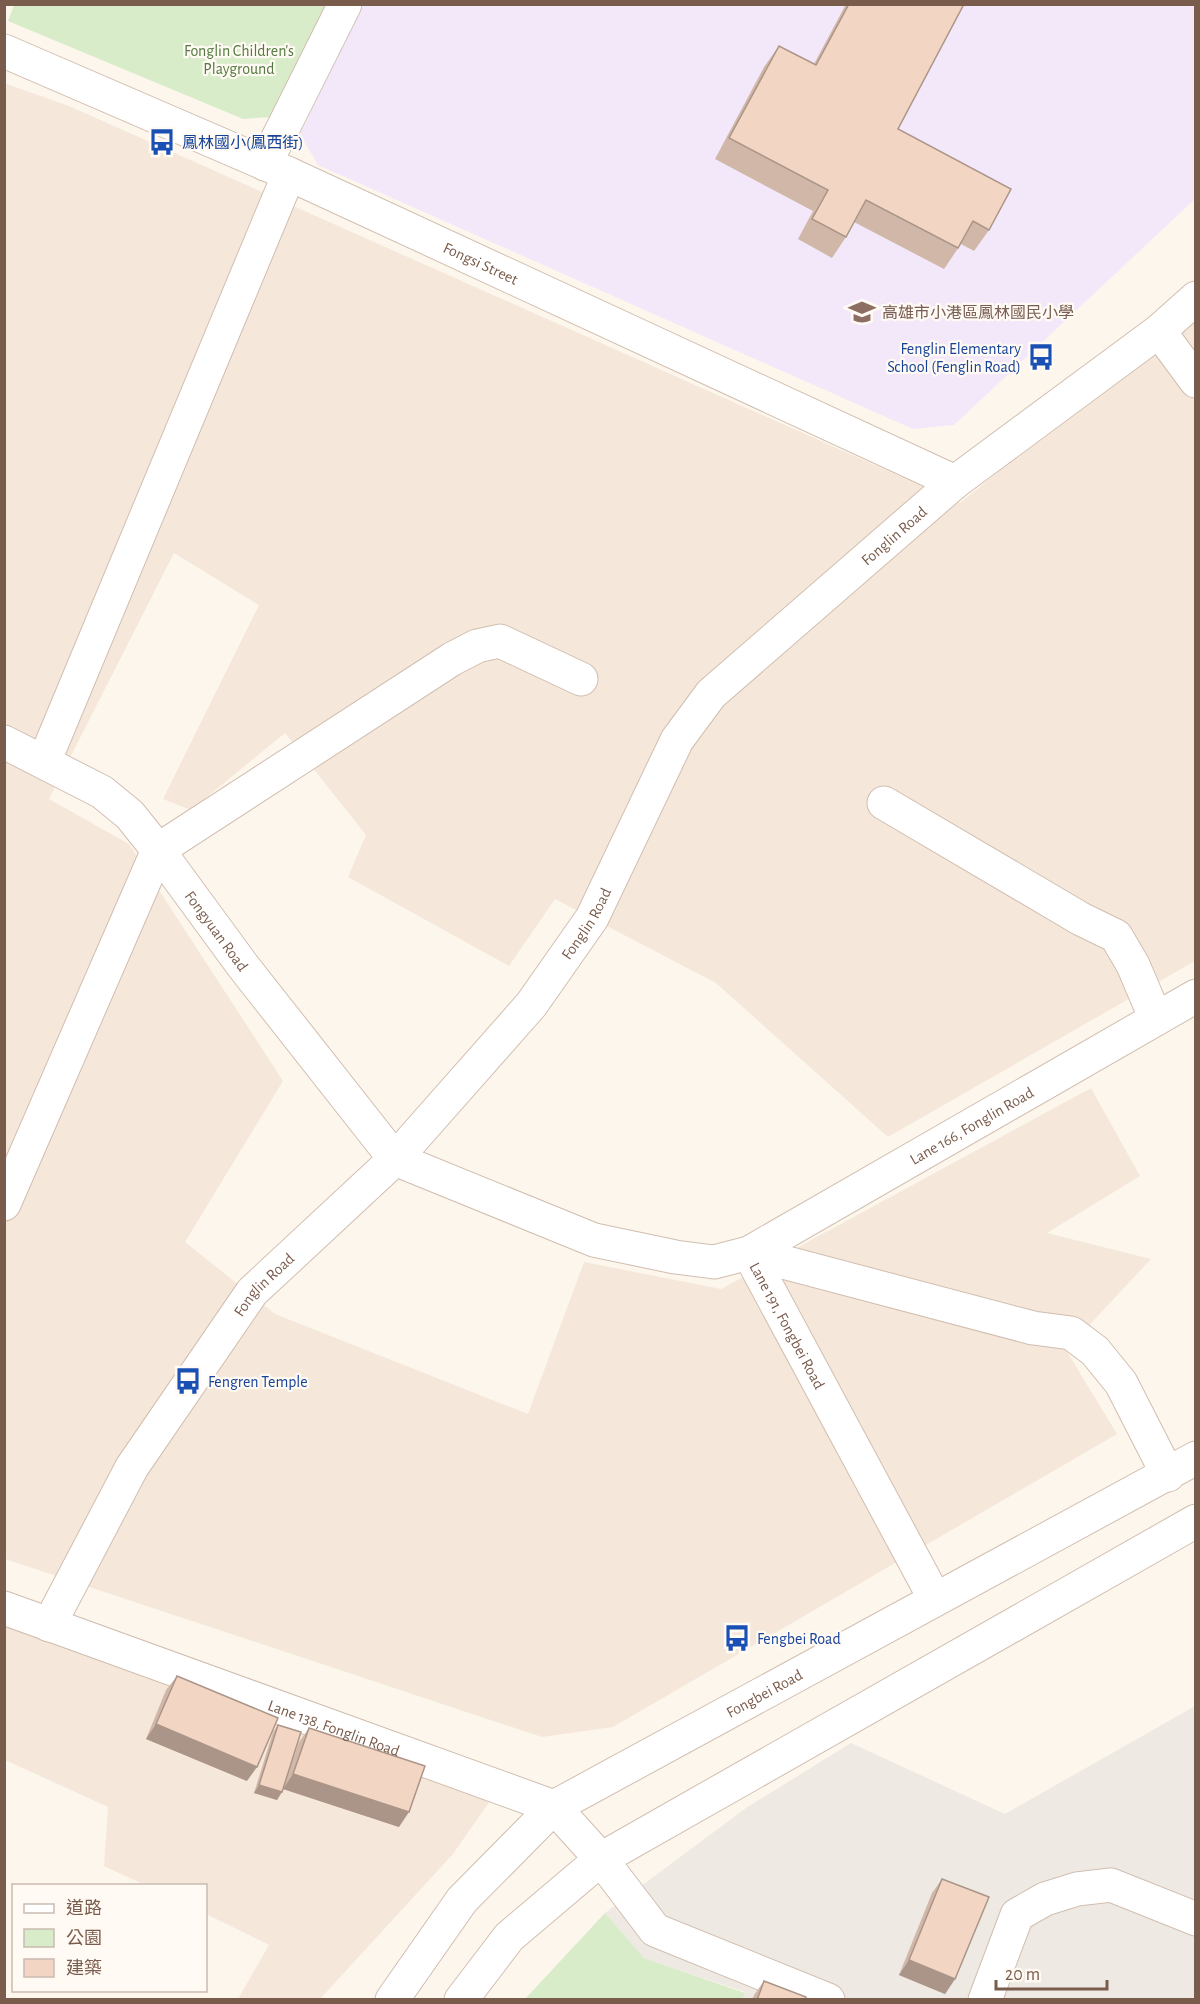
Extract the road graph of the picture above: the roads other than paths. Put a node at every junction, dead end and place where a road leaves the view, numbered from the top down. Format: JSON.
{"nodes":[{"id":1,"x":345,"y":4,"type":"edge"},
{"id":2,"x":4,"y":51,"type":"edge"},
{"id":3,"x":277,"y":169,"type":"junction"},
{"id":4,"x":1196,"y":298,"type":"edge"},
{"id":5,"x":1159,"y":331,"type":"junction"},
{"id":6,"x":1196,"y":381,"type":"edge"},
{"id":7,"x":955,"y":482,"type":"junction"},
{"id":8,"x":581,"y":679,"type":"dead end"},
{"id":9,"x":4,"y":742,"type":"edge"},
{"id":10,"x":44,"y":762,"type":"junction"},
{"id":11,"x":884,"y":803,"type":"dead end"},
{"id":12,"x":158,"y":850,"type":"junction"},
{"id":13,"x":1196,"y":996,"type":"edge"},
{"id":14,"x":1156,"y":1019,"type":"junction"},
{"id":15,"x":395,"y":1159,"type":"junction"},
{"id":16,"x":4,"y":1204,"type":"edge"},
{"id":17,"x":749,"y":1253,"type":"junction"},
{"id":18,"x":1196,"y":1458,"type":"edge"},
{"id":19,"x":1168,"y":1475,"type":"junction"},
{"id":20,"x":1196,"y":1521,"type":"edge"},
{"id":21,"x":935,"y":1599,"type":"junction"},
{"id":22,"x":4,"y":1608,"type":"edge"},
{"id":23,"x":49,"y":1625,"type":"junction"},
{"id":24,"x":554,"y":1807,"type":"junction"},
{"id":25,"x":601,"y":1859,"type":"junction"},
{"id":26,"x":1196,"y":1919,"type":"edge"},
{"id":27,"x":392,"y":2000,"type":"edge"},
{"id":28,"x":461,"y":2000,"type":"edge"},
{"id":29,"x":828,"y":2000,"type":"edge"},
{"id":30,"x":985,"y":2000,"type":"edge"}],
"edges":[{"from":1,"to":3,"type":"street"},
{"from":2,"to":3,"type":"street","name":"Fongsi Street"},
{"from":3,"to":7,"type":"street","name":"Fongsi Street"},
{"from":3,"to":10,"type":"street"},
{"from":4,"to":5,"type":"street","name":"Fonglin Road"},
{"from":5,"to":6,"type":"street"},
{"from":5,"to":7,"type":"street","name":"Fonglin Road"},
{"from":7,"to":15,"type":"street","name":"Fonglin Road"},
{"from":8,"to":12,"type":"street"},
{"from":9,"to":10,"type":"street","name":"Fongyuan Road"},
{"from":10,"to":12,"type":"street","name":"Fongyuan Road"},
{"from":11,"to":14,"type":"street"},
{"from":12,"to":15,"type":"street","name":"Fongyuan Road"},
{"from":12,"to":16,"type":"street"},
{"from":13,"to":14,"type":"street","name":"Lane 166, Fonglin Road"},
{"from":14,"to":17,"type":"street","name":"Lane 166, Fonglin Road"},
{"from":15,"to":17,"type":"street","name":"Lane 191, Fongbei Road"},
{"from":15,"to":23,"type":"street","name":"Fonglin Road"},
{"from":17,"to":19,"type":"street"},
{"from":17,"to":21,"type":"street","name":"Lane 191, Fongbei Road"},
{"from":18,"to":19,"type":"street","name":"Fongbei Road"},
{"from":19,"to":21,"type":"street","name":"Fongbei Road"},
{"from":20,"to":25,"type":"street"},
{"from":21,"to":24,"type":"street","name":"Fongbei Road"},
{"from":22,"to":23,"type":"street","name":"Lane 138, Fonglin Road"},
{"from":23,"to":24,"type":"street","name":"Lane 138, Fonglin Road"},
{"from":24,"to":25,"type":"street","name":"Lane 138, Fonglin Road"},
{"from":24,"to":27,"type":"street","name":"Fongbei Road"},
{"from":25,"to":28,"type":"street"},
{"from":25,"to":29,"type":"street","name":"Lane 138, Fonglin Road"},
{"from":26,"to":30,"type":"street"}]}
